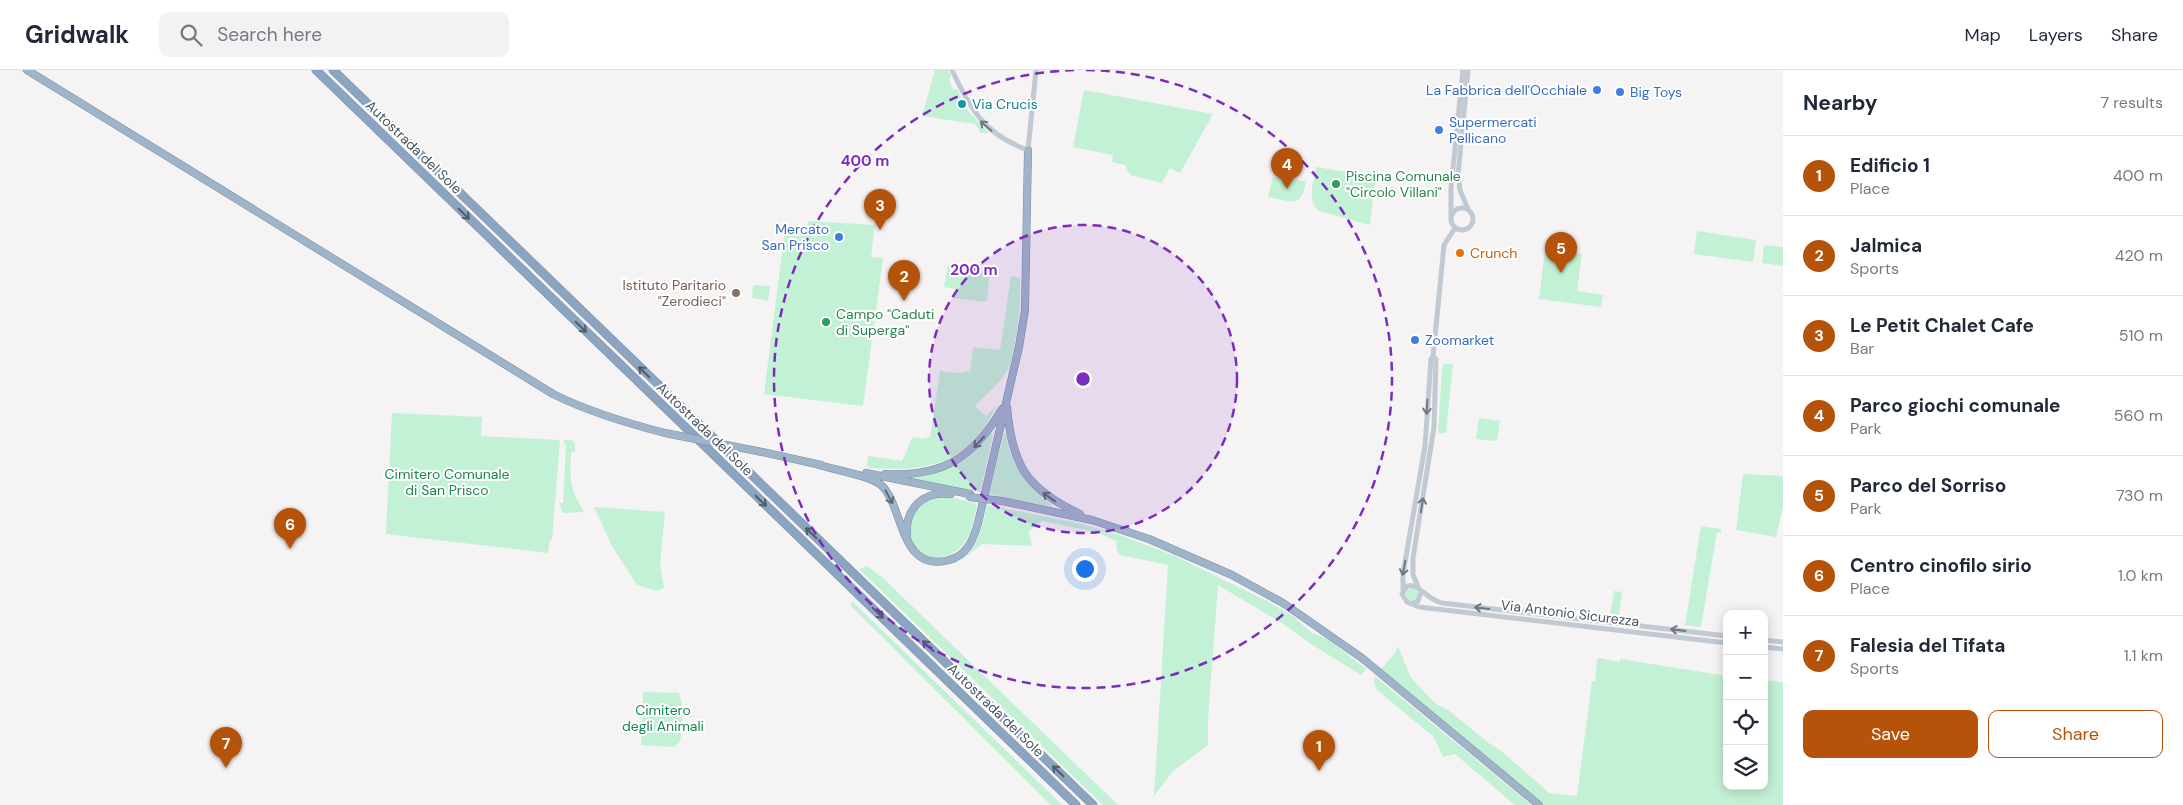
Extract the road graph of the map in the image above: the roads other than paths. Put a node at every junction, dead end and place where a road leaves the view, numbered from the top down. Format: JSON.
{"nodes":[{"id":1,"x":27,"y":70,"type":"edge"},
{"id":2,"x":316,"y":70,"type":"edge"},
{"id":3,"x":333,"y":70,"type":"edge"},
{"id":4,"x":952,"y":70,"type":"edge"},
{"id":5,"x":1036,"y":70,"type":"edge"},
{"id":6,"x":1463,"y":70,"type":"edge"},
{"id":7,"x":1468,"y":70,"type":"edge"},
{"id":8,"x":1028,"y":150,"type":"junction"},
{"id":9,"x":1468,"y":209,"type":"junction"},
{"id":10,"x":1451,"y":220,"type":"junction"},
{"id":11,"x":1455,"y":228,"type":"junction"},
{"id":12,"x":1433,"y":358,"type":"junction"},
{"id":13,"x":1006,"y":402,"type":"junction"},
{"id":14,"x":816,"y":464,"type":"junction"},
{"id":15,"x":865,"y":473,"type":"junction"},
{"id":16,"x":970,"y":495,"type":"junction"},
{"id":17,"x":1092,"y":520,"type":"junction"},
{"id":18,"x":907,"y":541,"type":"junction"},
{"id":19,"x":1403,"y":590,"type":"junction"},
{"id":20,"x":1420,"y":590,"type":"junction"},
{"id":21,"x":1412,"y":603,"type":"junction"},
{"id":22,"x":1723,"y":636,"type":"edge"},
{"id":23,"x":1768,"y":640,"type":"edge"},
{"id":24,"x":1783,"y":642,"type":"edge"},
{"id":25,"x":1723,"y":643,"type":"edge"},
{"id":26,"x":1768,"y":647,"type":"edge"},
{"id":27,"x":1783,"y":649,"type":"edge"},
{"id":28,"x":1076,"y":805,"type":"edge"},
{"id":29,"x":1093,"y":805,"type":"edge"},
{"id":30,"x":1539,"y":805,"type":"edge"}],
"edges":[{"from":1,"to":14,"type":"highway","bridge":true},
{"from":2,"to":28,"type":"highway","name":"Autostrada del Sole","one_way":true},
{"from":29,"to":3,"type":"highway","name":"Autostrada del Sole","one_way":true},
{"from":8,"to":4,"type":"street","one_way":true},
{"from":5,"to":8,"type":"street"},
{"from":6,"to":10,"type":"street"},
{"from":7,"to":9,"type":"street"},
{"from":8,"to":13,"type":"highway"},
{"from":9,"to":10,"type":"street"},
{"from":9,"to":11,"type":"street"},
{"from":10,"to":11,"type":"street"},
{"from":11,"to":12,"type":"street"},
{"from":12,"to":19,"type":"street","one_way":true},
{"from":20,"to":12,"type":"street","one_way":true},
{"from":13,"to":15,"type":"highway","one_way":true},
{"from":17,"to":13,"type":"highway","one_way":true},
{"from":13,"to":18,"type":"highway"},
{"from":14,"to":15,"type":"highway"},
{"from":14,"to":18,"type":"highway","one_way":true},
{"from":15,"to":16,"type":"highway"},
{"from":16,"to":17,"type":"highway","bridge":true},
{"from":16,"to":18,"type":"highway"},
{"from":17,"to":30,"type":"highway"},
{"from":19,"to":20,"type":"street"},
{"from":19,"to":21,"type":"street"},
{"from":20,"to":21,"type":"street"},
{"from":22,"to":20,"type":"street","name":"Via Antonio Sicurezza","one_way":true},
{"from":21,"to":25,"type":"street","name":"Via Antonio Sicurezza"},
{"from":23,"to":24,"type":"street"},
{"from":26,"to":27,"type":"street"}]}
